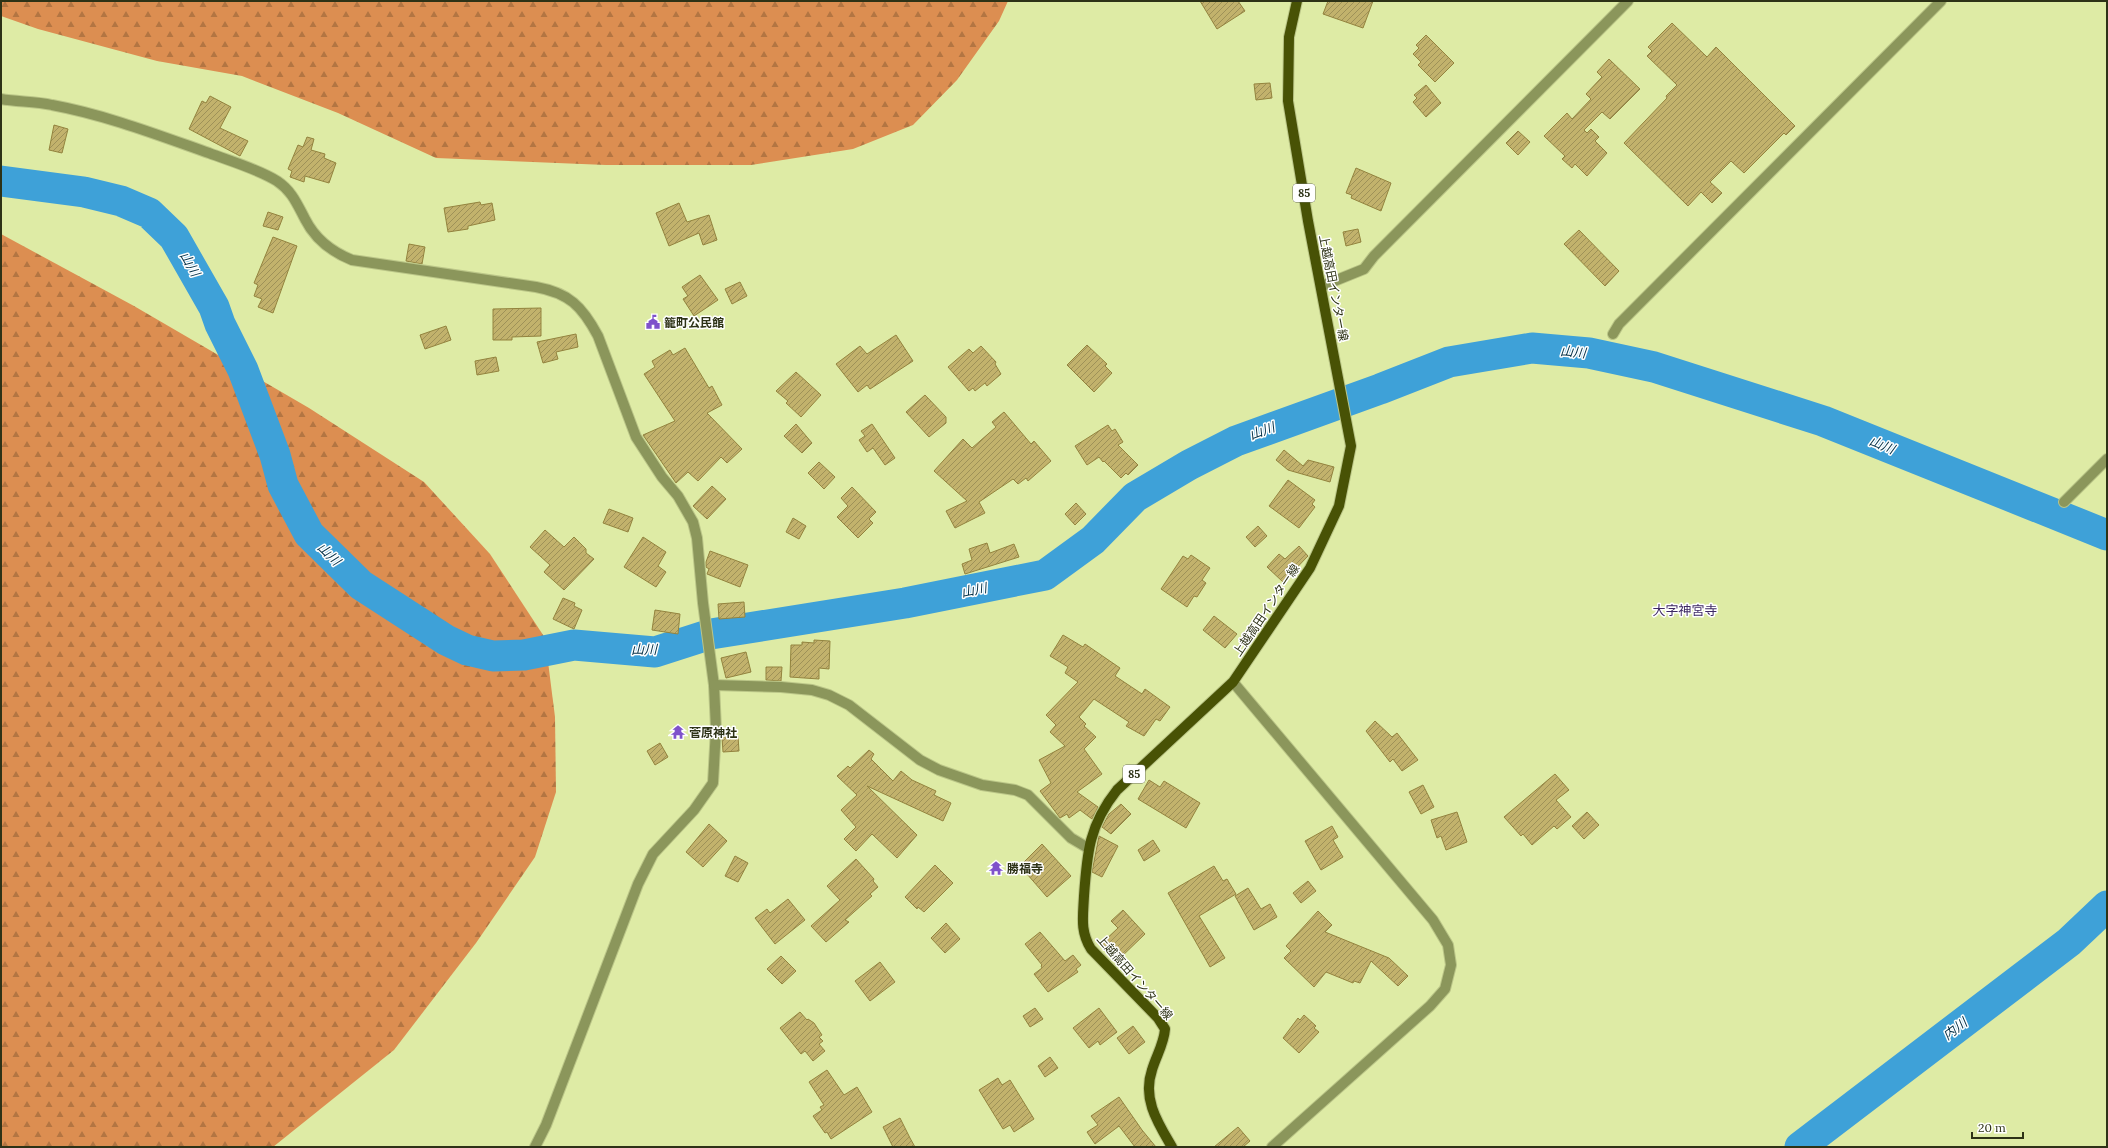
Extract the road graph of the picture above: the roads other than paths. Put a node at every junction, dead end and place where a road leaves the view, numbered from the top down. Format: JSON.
{"nodes":[{"id":1,"x":1297,"y":1,"type":"edge"},
{"id":2,"x":1628,"y":1,"type":"edge"},
{"id":3,"x":1941,"y":1,"type":"edge"},
{"id":4,"x":1,"y":99,"type":"edge"},
{"id":5,"x":1322,"y":286,"type":"junction"},
{"id":6,"x":1613,"y":334,"type":"dead end"},
{"id":7,"x":2107,"y":459,"type":"edge"},
{"id":8,"x":2064,"y":502,"type":"dead end"},
{"id":9,"x":1233,"y":682,"type":"junction"},
{"id":10,"x":714,"y":685,"type":"junction"},
{"id":11,"x":1088,"y":848,"type":"junction"},
{"id":12,"x":534,"y":1147,"type":"edge"},
{"id":13,"x":1172,"y":1147,"type":"edge"},
{"id":14,"x":1272,"y":1147,"type":"edge"}],
"edges":[{"from":1,"to":5,"type":"main road","name":"上越高田インター線","number":"85"},
{"from":2,"to":5,"type":"street"},
{"from":3,"to":6,"type":"street"},
{"from":4,"to":10,"type":"street"},
{"from":5,"to":9,"type":"main road","name":"上越高田インター線","number":"85"},
{"from":7,"to":8,"type":"street"},
{"from":9,"to":11,"type":"main road","name":"上越高田インター線","number":"85"},
{"from":9,"to":14,"type":"street"},
{"from":10,"to":11,"type":"street"},
{"from":10,"to":12,"type":"street"},
{"from":11,"to":13,"type":"main road","name":"上越高田インター線","number":"85"}]}
